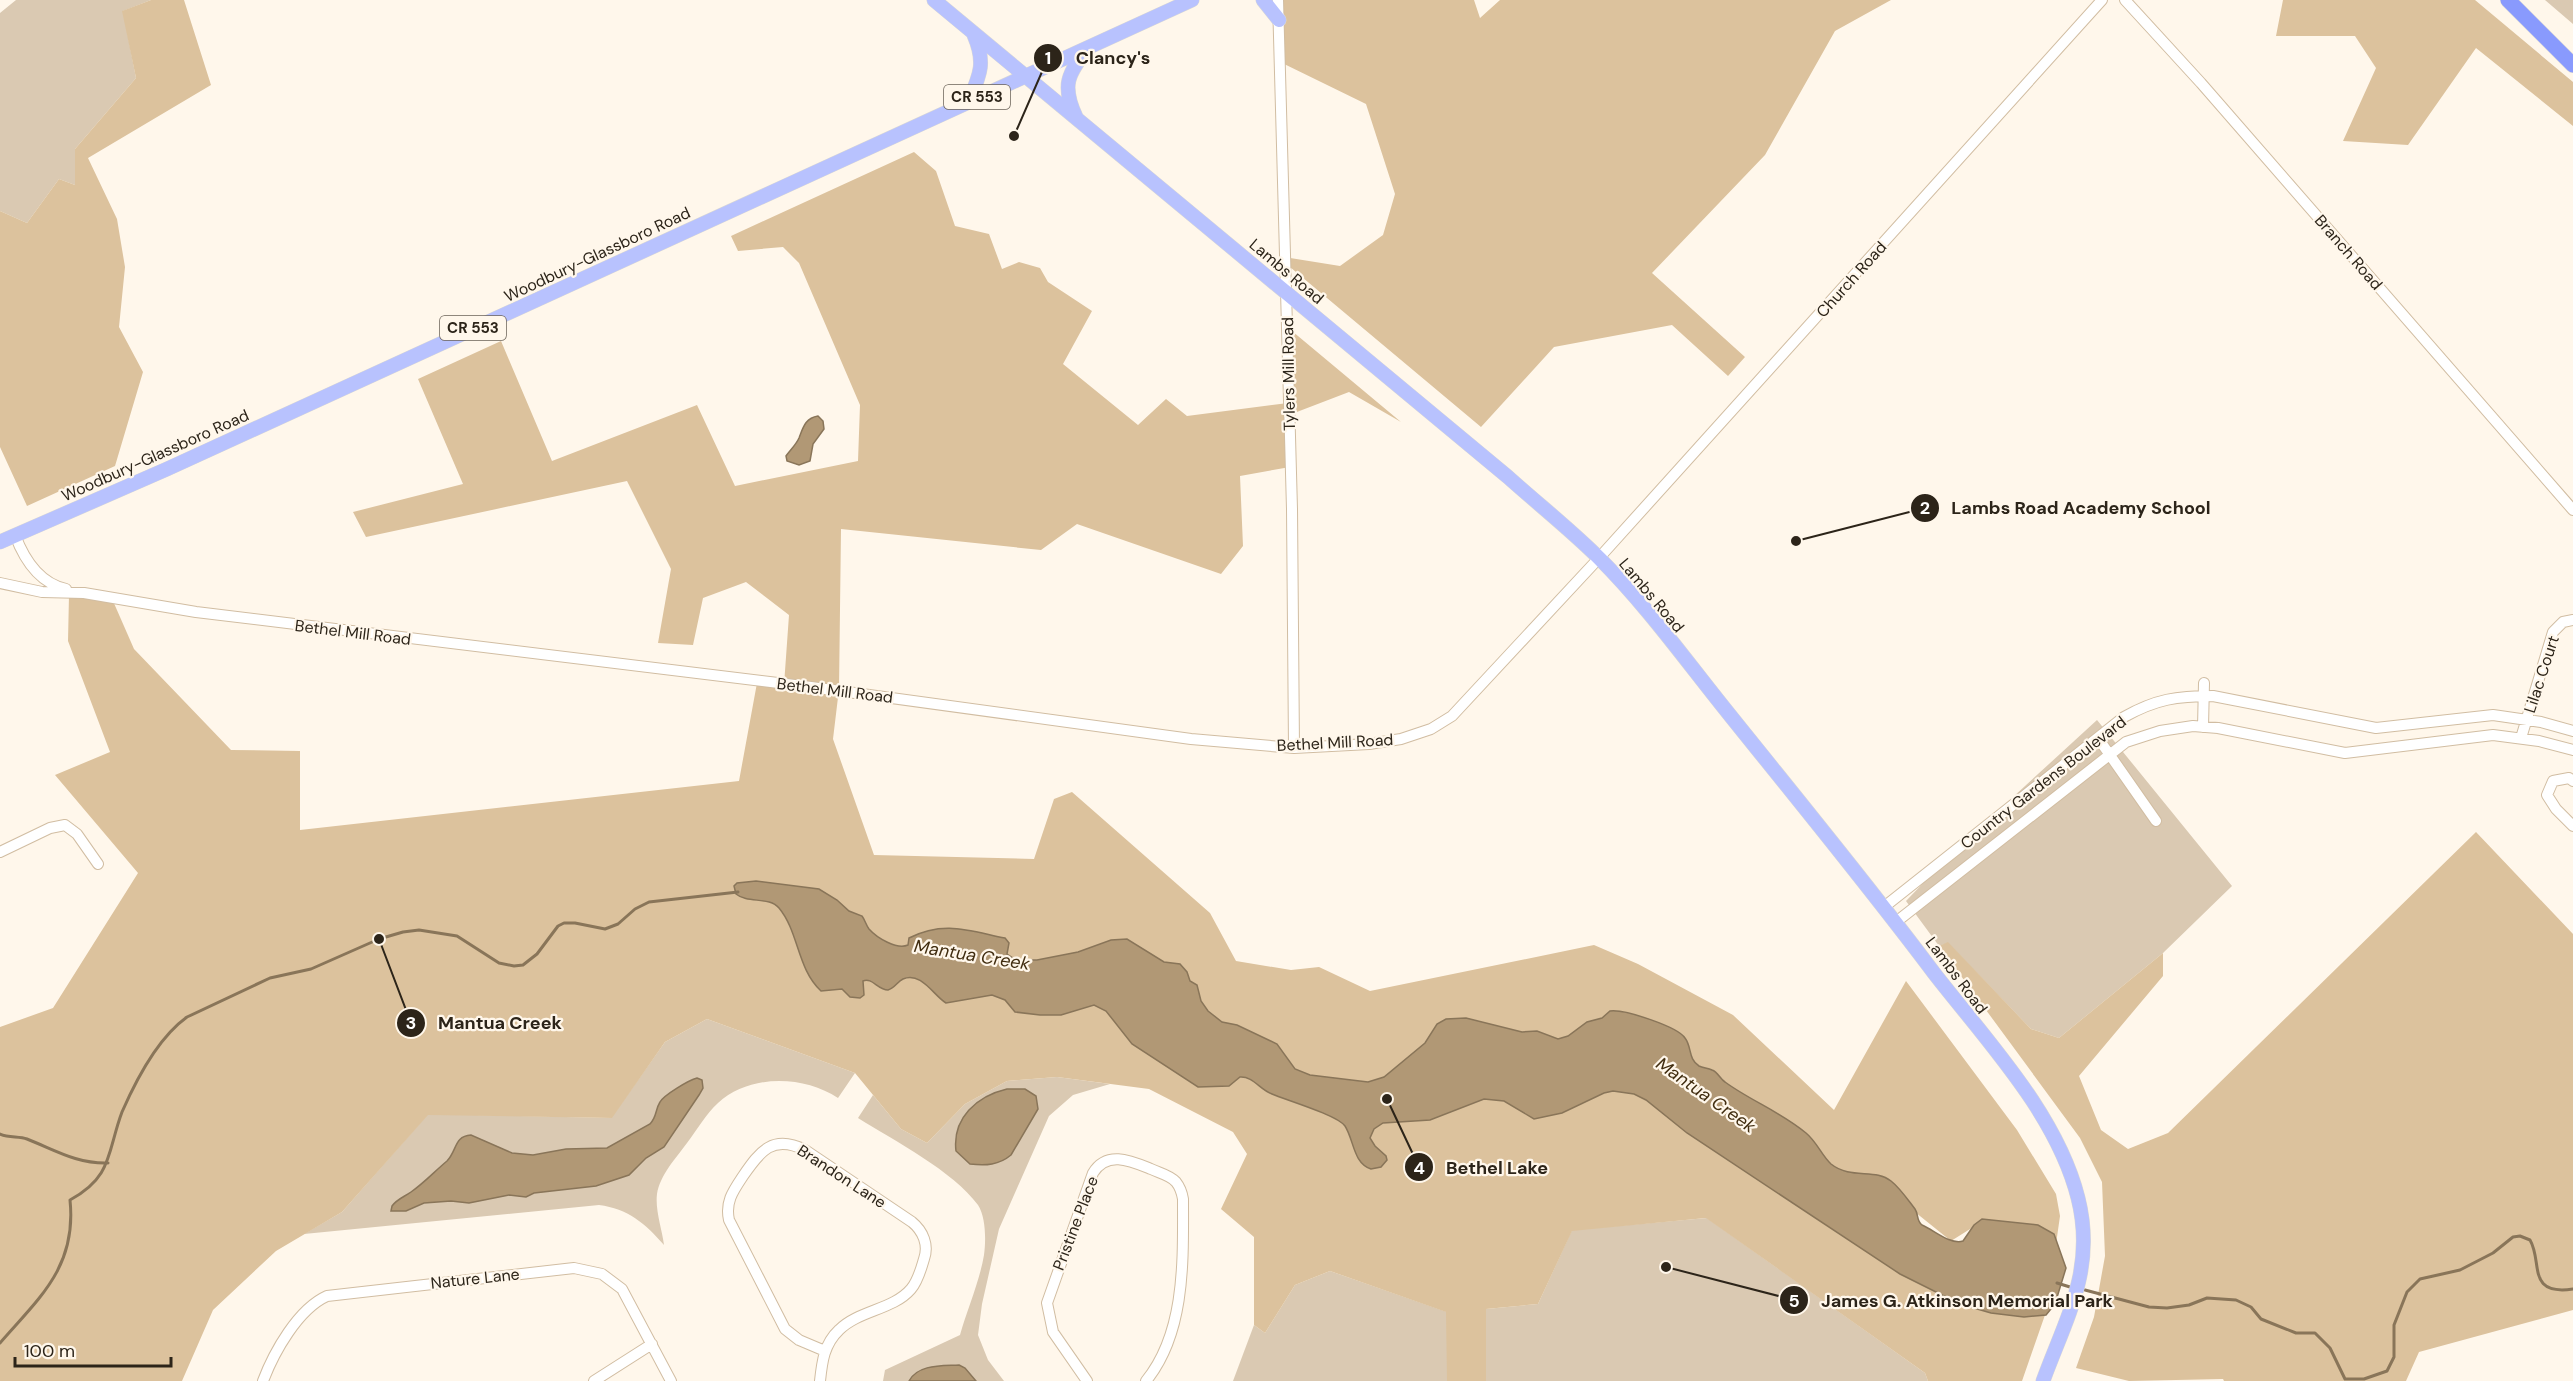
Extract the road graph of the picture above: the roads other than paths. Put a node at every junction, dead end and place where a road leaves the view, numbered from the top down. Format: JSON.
{"nodes":[{"id":1,"x":934,"y":0,"type":"edge"},
{"id":2,"x":1192,"y":0,"type":"edge"},
{"id":3,"x":1263,"y":0,"type":"edge"},
{"id":4,"x":1278,"y":0,"type":"edge"},
{"id":5,"x":2102,"y":0,"type":"edge"},
{"id":6,"x":2125,"y":0,"type":"edge"},
{"id":7,"x":2511,"y":3,"type":"edge"},
{"id":8,"x":1279,"y":20,"type":"junction"},
{"id":9,"x":973,"y":33,"type":"junction"},
{"id":10,"x":1090,"y":45,"type":"junction"},
{"id":11,"x":2573,"y":66,"type":"edge"},
{"id":12,"x":1024,"y":75,"type":"junction"},
{"id":13,"x":969,"y":101,"type":"junction"},
{"id":14,"x":1078,"y":121,"type":"junction"},
{"id":15,"x":1287,"y":293,"type":"junction"},
{"id":16,"x":2571,"y":509,"type":"edge"},
{"id":17,"x":15,"y":535,"type":"junction"},
{"id":18,"x":0,"y":542,"type":"edge"},
{"id":19,"x":1599,"y":558,"type":"junction"},
{"id":20,"x":0,"y":583,"type":"edge"},
{"id":21,"x":84,"y":593,"type":"junction"},
{"id":22,"x":2573,"y":620,"type":"edge"},
{"id":23,"x":2204,"y":683,"type":"dead end"},
{"id":24,"x":2204,"y":696,"type":"junction"},
{"id":25,"x":2527,"y":719,"type":"junction"},
{"id":26,"x":2451,"y":721,"type":"junction"},
{"id":27,"x":2418,"y":725,"type":"junction"},
{"id":28,"x":2203,"y":727,"type":"junction"},
{"id":29,"x":2573,"y":731,"type":"edge"},
{"id":30,"x":2098,"y":738,"type":"junction"},
{"id":31,"x":2521,"y":738,"type":"junction"},
{"id":32,"x":2453,"y":740,"type":"junction"},
{"id":33,"x":2420,"y":744,"type":"junction"},
{"id":34,"x":1294,"y":747,"type":"junction"},
{"id":35,"x":2571,"y":750,"type":"edge"},
{"id":36,"x":2110,"y":755,"type":"junction"},
{"id":37,"x":2573,"y":781,"type":"edge"},
{"id":38,"x":2156,"y":821,"type":"dead end"},
{"id":39,"x":2572,"y":822,"type":"edge"},
{"id":40,"x":0,"y":852,"type":"edge"},
{"id":41,"x":98,"y":864,"type":"dead end"},
{"id":42,"x":1884,"y":907,"type":"junction"},
{"id":43,"x":1896,"y":922,"type":"junction"},
{"id":44,"x":652,"y":1344,"type":"junction"},
{"id":45,"x":825,"y":1351,"type":"junction"},
{"id":46,"x":263,"y":1381,"type":"edge"},
{"id":47,"x":594,"y":1381,"type":"edge"},
{"id":48,"x":671,"y":1381,"type":"edge"},
{"id":49,"x":820,"y":1381,"type":"edge"},
{"id":50,"x":1088,"y":1381,"type":"edge"},
{"id":51,"x":1146,"y":1381,"type":"edge"},
{"id":52,"x":2043,"y":1381,"type":"edge"}],
"edges":[{"from":1,"to":9,"type":"main road","name":"Lambs Road"},
{"from":2,"to":10,"type":"main road","name":"Woodbury-Glassboro Road","number":"CR 553"},
{"from":3,"to":8,"type":"main road"},
{"from":4,"to":8,"type":"street","name":"Tylers Mill Road"},
{"from":5,"to":19,"type":"street","name":"Church Road"},
{"from":6,"to":16,"type":"street","name":"Branch Road"},
{"from":7,"to":11,"type":"highway"},
{"from":8,"to":15,"type":"street","name":"Tylers Mill Road"},
{"from":9,"to":12,"type":"main road","name":"Lambs Road"},
{"from":9,"to":13,"type":"main road"},
{"from":10,"to":12,"type":"main road","name":"Woodbury-Glassboro Road","number":"CR 553"},
{"from":10,"to":14,"type":"main road"},
{"from":12,"to":13,"type":"main road","name":"Woodbury-Glassboro Road","number":"CR 553"},
{"from":12,"to":14,"type":"main road","name":"Lambs Road"},
{"from":13,"to":17,"type":"main road","name":"Woodbury-Glassboro Road","number":"CR 553"},
{"from":14,"to":15,"type":"main road","name":"Lambs Road"},
{"from":15,"to":19,"type":"main road","name":"Lambs Road"},
{"from":15,"to":34,"type":"street","name":"Tylers Mill Road"},
{"from":17,"to":18,"type":"main road","number":"CR 553"},
{"from":17,"to":21,"type":"street"},
{"from":19,"to":34,"type":"street","name":"Bethel Mill Road"},
{"from":19,"to":42,"type":"main road","name":"Lambs Road"},
{"from":20,"to":21,"type":"street","name":"Bethel Mill Road"},
{"from":21,"to":34,"type":"street","name":"Bethel Mill Road"},
{"from":22,"to":25,"type":"street","name":"Lilac Court"},
{"from":23,"to":24,"type":"street"},
{"from":24,"to":27,"type":"street","name":"Country Gardens Boulevard"},
{"from":24,"to":28,"type":"street"},
{"from":24,"to":30,"type":"street","name":"Country Gardens Boulevard"},
{"from":25,"to":26,"type":"street","name":"Country Gardens Boulevard"},
{"from":25,"to":29,"type":"street","name":"Country Gardens Boulevard"},
{"from":25,"to":31,"type":"street","name":"Lilac Court"},
{"from":26,"to":27,"type":"street","name":"Country Gardens Boulevard"},
{"from":26,"to":32,"type":"street"},
{"from":27,"to":33,"type":"street"},
{"from":28,"to":33,"type":"street","name":"Country Gardens Boulevard"},
{"from":28,"to":36,"type":"street","name":"Country Gardens Boulevard"},
{"from":29,"to":35,"type":"street"},
{"from":30,"to":36,"type":"street"},
{"from":30,"to":42,"type":"street","name":"Country Gardens Boulevard"},
{"from":31,"to":32,"type":"street","name":"Country Gardens Boulevard"},
{"from":31,"to":35,"type":"street","name":"Country Gardens Boulevard"},
{"from":32,"to":33,"type":"street","name":"Country Gardens Boulevard"},
{"from":36,"to":38,"type":"street"},
{"from":36,"to":43,"type":"street","name":"Country Gardens Boulevard"},
{"from":37,"to":39,"type":"street"},
{"from":40,"to":41,"type":"street"},
{"from":42,"to":43,"type":"main road","name":"Lambs Road"},
{"from":43,"to":52,"type":"main road","name":"Lambs Road"},
{"from":44,"to":46,"type":"street","name":"Nature Lane"},
{"from":44,"to":47,"type":"street"},
{"from":44,"to":48,"type":"street","name":"Nature Lane"},
{"from":45,"to":45,"type":"street","name":"Brandon Lane"},
{"from":45,"to":49,"type":"street","name":"Brandon Lane"},
{"from":50,"to":51,"type":"street","name":"Pristine Place"}]}
